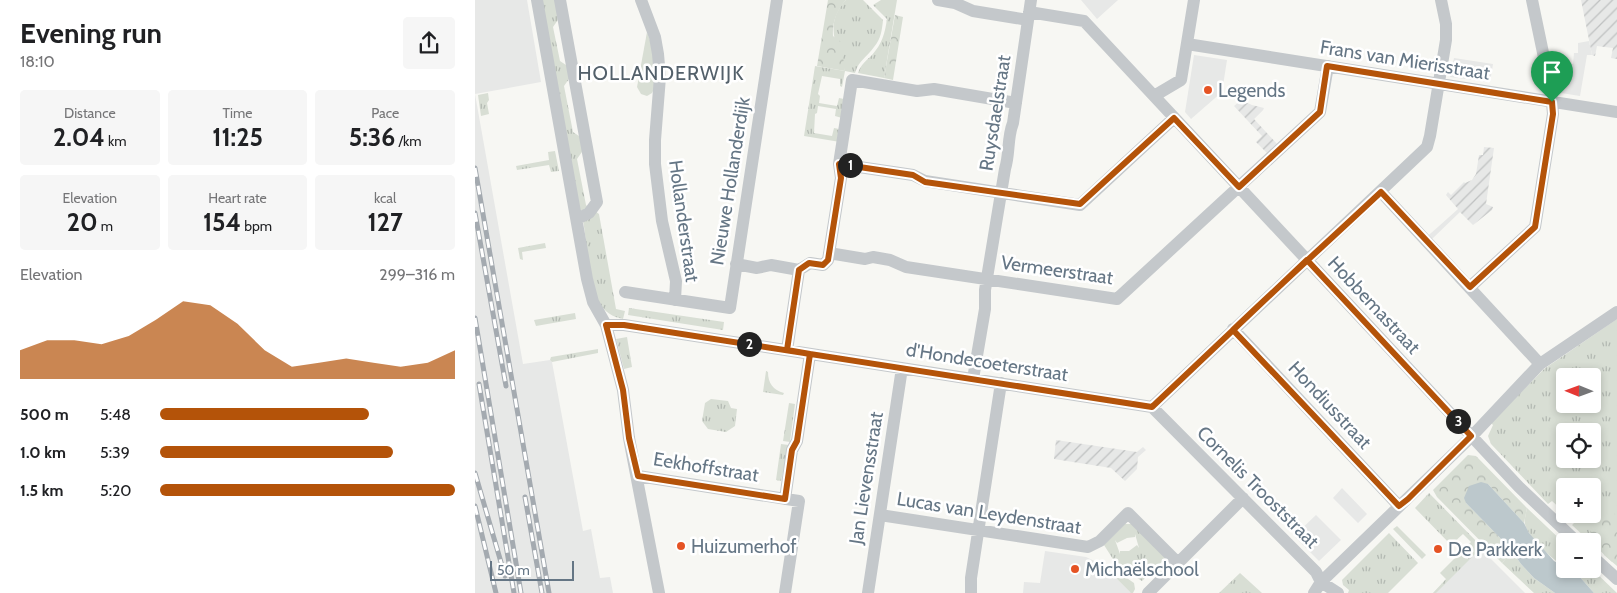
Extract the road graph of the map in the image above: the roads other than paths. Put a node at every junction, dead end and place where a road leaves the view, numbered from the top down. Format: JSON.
{"nodes":[{"id":1,"x":537,"y":0,"type":"edge"},
{"id":2,"x":560,"y":0,"type":"edge"},
{"id":3,"x":641,"y":0,"type":"edge"},
{"id":4,"x":777,"y":0,"type":"edge"},
{"id":5,"x":938,"y":0,"type":"edge"},
{"id":6,"x":1194,"y":0,"type":"edge"},
{"id":7,"x":1441,"y":0,"type":"edge"},
{"id":8,"x":1532,"y":0,"type":"edge"},
{"id":9,"x":1030,"y":11,"type":"edge"},
{"id":10,"x":1187,"y":44,"type":"junction"},
{"id":11,"x":1327,"y":66,"type":"junction"},
{"id":12,"x":1439,"y":84,"type":"junction"},
{"id":13,"x":1154,"y":96,"type":"junction"},
{"id":14,"x":1552,"y":102,"type":"junction"},
{"id":15,"x":1016,"y":103,"type":"junction"},
{"id":16,"x":1617,"y":112,"type":"edge"},
{"id":17,"x":1174,"y":118,"type":"junction"},
{"id":18,"x":839,"y":164,"type":"junction"},
{"id":19,"x":1239,"y":187,"type":"junction"},
{"id":20,"x":1002,"y":192,"type":"junction"},
{"id":21,"x":1381,"y":192,"type":"junction"},
{"id":22,"x":577,"y":219,"type":"junction"},
{"id":23,"x":829,"y":253,"type":"junction"},
{"id":24,"x":1307,"y":260,"type":"junction"},
{"id":25,"x":736,"y":264,"type":"junction"},
{"id":26,"x":799,"y":270,"type":"junction"},
{"id":27,"x":988,"y":279,"type":"junction"},
{"id":28,"x":1470,"y":287,"type":"junction"},
{"id":29,"x":625,"y":292,"type":"dead end"},
{"id":30,"x":675,"y":300,"type":"junction"},
{"id":31,"x":1617,"y":312,"type":"edge"},
{"id":32,"x":606,"y":325,"type":"junction"},
{"id":33,"x":1233,"y":330,"type":"junction"},
{"id":34,"x":787,"y":350,"type":"junction"},
{"id":35,"x":810,"y":354,"type":"junction"},
{"id":36,"x":1540,"y":364,"type":"junction"},
{"id":37,"x":902,"y":368,"type":"junction"},
{"id":38,"x":973,"y":379,"type":"junction"},
{"id":39,"x":1001,"y":383,"type":"junction"},
{"id":40,"x":1152,"y":407,"type":"junction"},
{"id":41,"x":1471,"y":436,"type":"junction"},
{"id":42,"x":638,"y":476,"type":"junction"},
{"id":43,"x":1243,"y":498,"type":"junction"},
{"id":44,"x":785,"y":499,"type":"junction"},
{"id":45,"x":1399,"y":506,"type":"junction"},
{"id":46,"x":880,"y":515,"type":"junction"},
{"id":47,"x":979,"y":531,"type":"junction"},
{"id":48,"x":1567,"y":533,"type":"edge"},
{"id":49,"x":1178,"y":563,"type":"junction"},
{"id":50,"x":1601,"y":564,"type":"edge"},
{"id":51,"x":1617,"y":579,"type":"edge"},
{"id":52,"x":1321,"y":582,"type":"junction"},
{"id":53,"x":659,"y":593,"type":"edge"},
{"id":54,"x":785,"y":593,"type":"edge"},
{"id":55,"x":868,"y":593,"type":"edge"},
{"id":56,"x":971,"y":593,"type":"edge"},
{"id":57,"x":1148,"y":593,"type":"edge"},
{"id":58,"x":1314,"y":593,"type":"edge"},
{"id":59,"x":1338,"y":593,"type":"edge"}],
"edges":[{"from":1,"to":22,"type":"street"},
{"from":2,"to":22,"type":"street"},
{"from":3,"to":30,"type":"street","name":"Hollanderstraat"},
{"from":4,"to":25,"type":"street","name":"Nieuwe Hollanderdijk"},
{"from":5,"to":9,"type":"street","name":"Hobbemastraat"},
{"from":6,"to":10,"type":"street"},
{"from":7,"to":12,"type":"street"},
{"from":8,"to":14,"type":"street"},
{"from":9,"to":13,"type":"street","name":"Hobbemastraat"},
{"from":9,"to":15,"type":"street","name":"Ruysdaelstraat"},
{"from":10,"to":11,"type":"street","name":"Frans van Mierisstraat"},
{"from":10,"to":13,"type":"street"},
{"from":11,"to":12,"type":"street","name":"Frans van Mierisstraat"},
{"from":11,"to":19,"type":"street"},
{"from":12,"to":14,"type":"street","name":"Frans van Mierisstraat"},
{"from":12,"to":21,"type":"street"},
{"from":13,"to":17,"type":"street","name":"Hobbemastraat"},
{"from":14,"to":16,"type":"street","name":"Frans van Mierisstraat"},
{"from":14,"to":28,"type":"street"},
{"from":15,"to":18,"type":"street"},
{"from":15,"to":20,"type":"street","name":"Ruysdaelstraat"},
{"from":17,"to":19,"type":"street","name":"Hobbemastraat"},
{"from":17,"to":20,"type":"street"},
{"from":18,"to":20,"type":"street"},
{"from":18,"to":23,"type":"street"},
{"from":19,"to":24,"type":"street","name":"Hobbemastraat"},
{"from":19,"to":27,"type":"street","name":"Vermeerstraat"},
{"from":20,"to":27,"type":"street","name":"Ruysdaelstraat"},
{"from":21,"to":24,"type":"street"},
{"from":21,"to":28,"type":"street"},
{"from":22,"to":32,"type":"street"},
{"from":23,"to":26,"type":"street"},
{"from":23,"to":27,"type":"street","name":"Vermeerstraat"},
{"from":24,"to":33,"type":"street"},
{"from":24,"to":41,"type":"street","name":"Hobbemastraat"},
{"from":25,"to":26,"type":"street"},
{"from":25,"to":30,"type":"street","name":"Nieuwe Hollanderdijk"},
{"from":26,"to":34,"type":"street"},
{"from":27,"to":38,"type":"street","name":"Ruysdaelstraat"},
{"from":28,"to":36,"type":"street"},
{"from":29,"to":30,"type":"street"},
{"from":31,"to":36,"type":"street"},
{"from":32,"to":34,"type":"street","name":"d'Hondecoeterstraat"},
{"from":32,"to":42,"type":"street"},
{"from":33,"to":40,"type":"street"},
{"from":33,"to":45,"type":"street","name":"Hondiusstraat"},
{"from":34,"to":35,"type":"street","name":"d'Hondecoeterstraat"},
{"from":35,"to":37,"type":"street","name":"d'Hondecoeterstraat"},
{"from":35,"to":44,"type":"street"},
{"from":36,"to":41,"type":"street"},
{"from":37,"to":38,"type":"street","name":"d'Hondecoeterstraat"},
{"from":37,"to":46,"type":"street","name":"Jan Lievensstraat"},
{"from":38,"to":39,"type":"street","name":"d'Hondecoeterstraat"},
{"from":39,"to":40,"type":"street","name":"d'Hondecoeterstraat"},
{"from":39,"to":47,"type":"street"},
{"from":40,"to":43,"type":"street","name":"Cornelis Trooststraat"},
{"from":41,"to":45,"type":"street"},
{"from":41,"to":48,"type":"street","name":"Hobbemastraat"},
{"from":42,"to":44,"type":"street","name":"Eekhoffstraat"},
{"from":42,"to":53,"type":"street"},
{"from":43,"to":49,"type":"street"},
{"from":43,"to":52,"type":"street","name":"Cornelis Trooststraat"},
{"from":44,"to":54,"type":"street","name":"Eekhoffstraat"},
{"from":45,"to":52,"type":"street"},
{"from":46,"to":47,"type":"street","name":"Lucas van Leydenstraat"},
{"from":46,"to":55,"type":"street","name":"Jan Lievensstraat"},
{"from":47,"to":49,"type":"street","name":"Lucas van Leydenstraat"},
{"from":47,"to":56,"type":"street"},
{"from":49,"to":57,"type":"street"},
{"from":50,"to":51,"type":"street"},
{"from":52,"to":58,"type":"street"},
{"from":52,"to":59,"type":"street","name":"Cornelis Trooststraat"}]}
